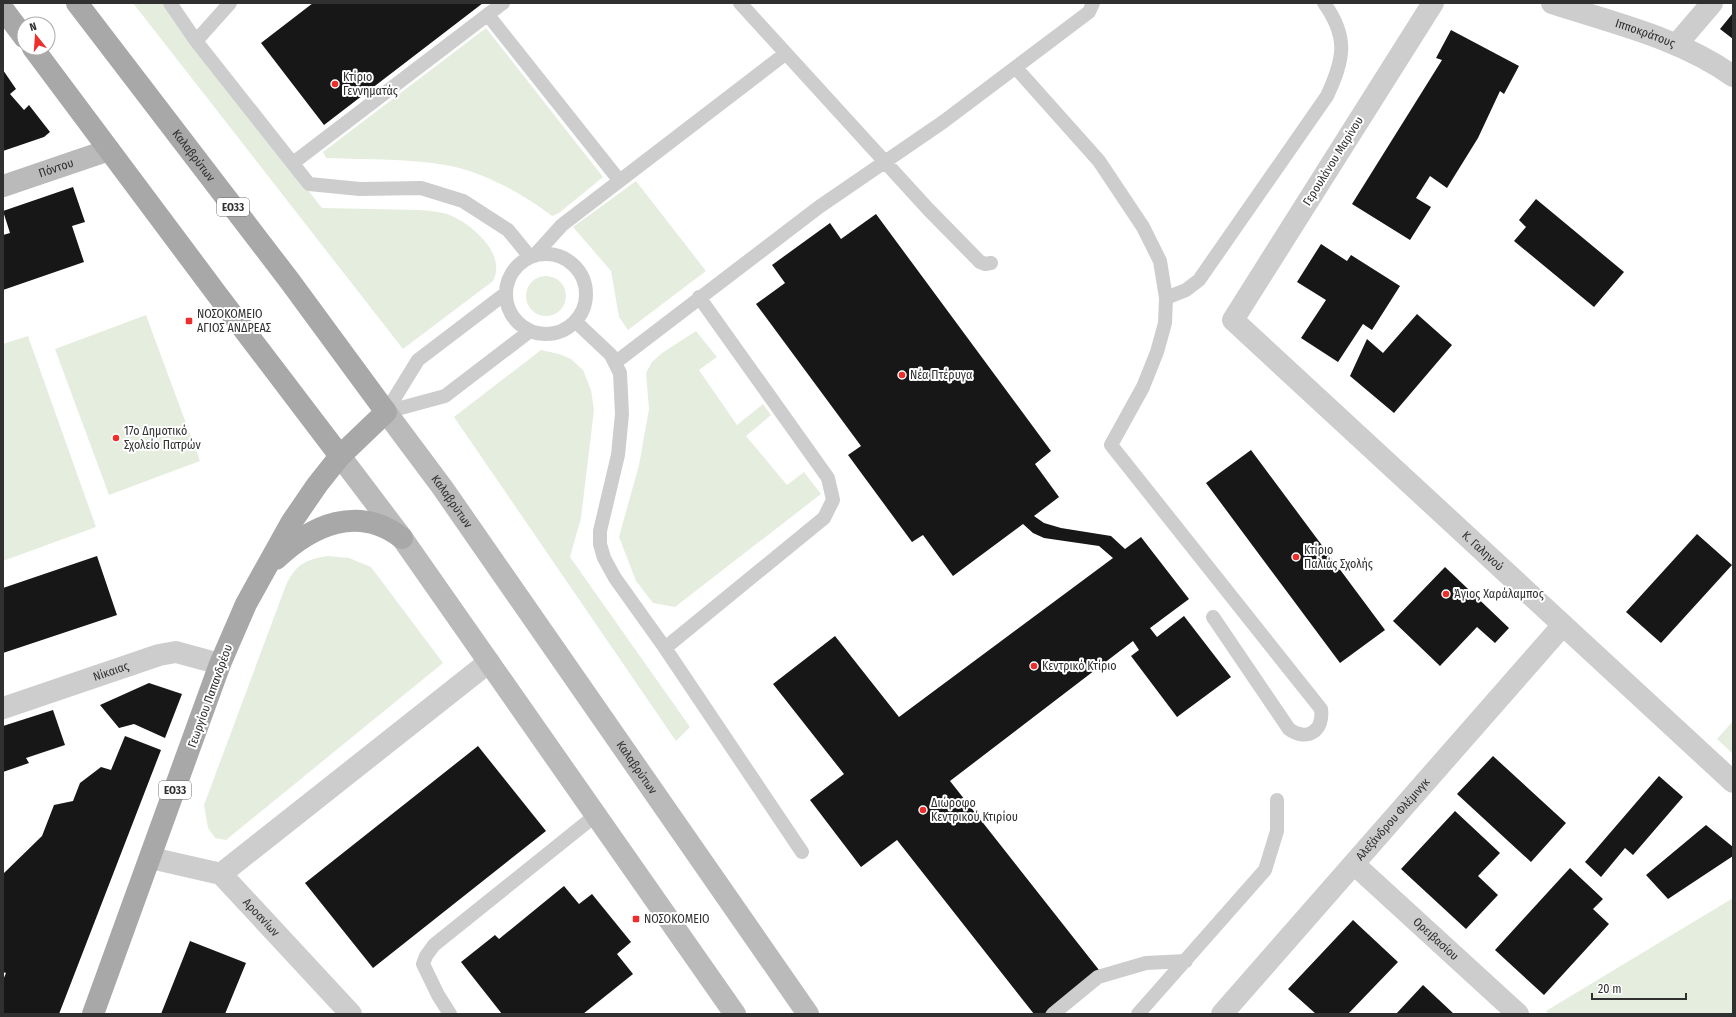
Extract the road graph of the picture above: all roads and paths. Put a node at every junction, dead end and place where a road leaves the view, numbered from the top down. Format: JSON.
{"nodes":[{"id":1,"x":77,"y":3,"type":"edge"},
{"id":2,"x":170,"y":3,"type":"edge"},
{"id":3,"x":230,"y":3,"type":"edge"},
{"id":4,"x":503,"y":3,"type":"edge"},
{"id":5,"x":740,"y":3,"type":"edge"},
{"id":6,"x":1092,"y":3,"type":"edge"},
{"id":7,"x":1324,"y":3,"type":"edge"},
{"id":8,"x":1432,"y":3,"type":"edge"},
{"id":9,"x":1552,"y":3,"type":"edge"},
{"id":10,"x":1712,"y":3,"type":"edge"},
{"id":11,"x":3,"y":9,"type":"edge"},
{"id":12,"x":488,"y":15,"type":"junction"},
{"id":13,"x":16,"y":26,"type":"edge"},
{"id":14,"x":196,"y":41,"type":"junction"},
{"id":15,"x":1677,"y":44,"type":"junction"},
{"id":16,"x":785,"y":54,"type":"junction"},
{"id":17,"x":38,"y":56,"type":"edge"},
{"id":18,"x":1016,"y":68,"type":"junction"},
{"id":19,"x":1733,"y":76,"type":"edge"},
{"id":20,"x":109,"y":150,"type":"junction"},
{"id":21,"x":886,"y":162,"type":"junction"},
{"id":22,"x":293,"y":163,"type":"junction"},
{"id":23,"x":619,"y":180,"type":"junction"},
{"id":24,"x":3,"y":186,"type":"edge"},
{"id":25,"x":532,"y":257,"type":"junction"},
{"id":26,"x":991,"y":262,"type":"dead end"},
{"id":27,"x":506,"y":293,"type":"junction"},
{"id":28,"x":699,"y":297,"type":"junction"},
{"id":29,"x":1166,"y":298,"type":"junction"},
{"id":30,"x":1233,"y":320,"type":"joint"},
{"id":31,"x":576,"y":322,"type":"junction"},
{"id":32,"x":530,"y":331,"type":"junction"},
{"id":33,"x":616,"y":362,"type":"junction"},
{"id":34,"x":386,"y":412,"type":"junction"},
{"id":35,"x":340,"y":456,"type":"junction"},
{"id":36,"x":402,"y":538,"type":"junction"},
{"id":37,"x":265,"y":569,"type":"junction"},
{"id":38,"x":1213,"y":617,"type":"dead end"},
{"id":39,"x":1563,"y":625,"type":"junction"},
{"id":40,"x":665,"y":648,"type":"junction"},
{"id":41,"x":489,"y":662,"type":"junction"},
{"id":42,"x":220,"y":664,"type":"junction"},
{"id":43,"x":3,"y":708,"type":"edge"},
{"id":44,"x":1733,"y":782,"type":"edge"},
{"id":45,"x":1277,"y":800,"type":"dead end"},
{"id":46,"x":596,"y":815,"type":"junction"},
{"id":47,"x":802,"y":852,"type":"dead end"},
{"id":48,"x":151,"y":858,"type":"junction"},
{"id":49,"x":1354,"y":864,"type":"junction"},
{"id":50,"x":221,"y":874,"type":"junction"},
{"id":51,"x":1186,"y":961,"type":"junction"},
{"id":52,"x":93,"y":1014,"type":"edge"},
{"id":53,"x":351,"y":1014,"type":"edge"},
{"id":54,"x":450,"y":1014,"type":"edge"},
{"id":55,"x":735,"y":1014,"type":"edge"},
{"id":56,"x":808,"y":1014,"type":"edge"},
{"id":57,"x":1053,"y":1014,"type":"edge"},
{"id":58,"x":1138,"y":1014,"type":"edge"},
{"id":59,"x":1222,"y":1014,"type":"edge"},
{"id":60,"x":1518,"y":1014,"type":"edge"}],
"edges":[{"from":1,"to":34,"type":"main road","name":"Καλαβρύτων","number":"ΕΟ33"},
{"from":2,"to":14,"type":"lane"},
{"from":3,"to":14,"type":"lane"},
{"from":4,"to":12,"type":"lane"},
{"from":5,"to":16,"type":"lane"},
{"from":6,"to":18,"type":"lane"},
{"from":7,"to":29,"type":"lane"},
{"from":8,"to":30,"type":"street","name":"Γερουλάνου Μαρίνου"},
{"from":9,"to":15,"type":"street","name":"Ιπποκράτους"},
{"from":10,"to":15,"type":"street"},
{"from":11,"to":13,"type":"main road"},
{"from":12,"to":22,"type":"lane"},
{"from":12,"to":23,"type":"lane"},
{"from":14,"to":22,"type":"lane"},
{"from":15,"to":19,"type":"street","name":"Ιπποκράτους"},
{"from":16,"to":21,"type":"lane"},
{"from":16,"to":23,"type":"lane"},
{"from":17,"to":20,"type":"main road"},
{"from":18,"to":21,"type":"lane"},
{"from":18,"to":29,"type":"lane"},
{"from":20,"to":24,"type":"main road","name":"Πόντου"},
{"from":20,"to":35,"type":"main road"},
{"from":21,"to":26,"type":"lane"},
{"from":21,"to":28,"type":"lane"},
{"from":22,"to":25,"type":"lane"},
{"from":23,"to":25,"type":"lane"},
{"from":25,"to":27,"type":"lane"},
{"from":25,"to":31,"type":"lane"},
{"from":27,"to":32,"type":"lane"},
{"from":27,"to":34,"type":"lane"},
{"from":28,"to":33,"type":"lane"},
{"from":28,"to":40,"type":"lane"},
{"from":29,"to":38,"type":"lane"},
{"from":30,"to":39,"type":"street","name":"Κ. Γαληνού"},
{"from":31,"to":32,"type":"lane"},
{"from":31,"to":33,"type":"lane"},
{"from":32,"to":34,"type":"lane"},
{"from":33,"to":40,"type":"lane"},
{"from":34,"to":35,"type":"main road","name":"Γεωργίου Παπανδρέου","number":"ΕΟ33"},
{"from":34,"to":56,"type":"main road","name":"Καλαβρύτων"},
{"from":35,"to":36,"type":"main road"},
{"from":35,"to":37,"type":"main road","name":"Γεωργίου Παπανδρέου","number":"ΕΟ33"},
{"from":36,"to":37,"type":"main road"},
{"from":36,"to":41,"type":"main road"},
{"from":37,"to":42,"type":"main road","name":"Γεωργίου Παπανδρέου","number":"ΕΟ33"},
{"from":39,"to":44,"type":"street","name":"Κ. Γαληνού"},
{"from":39,"to":49,"type":"street","name":"Αλεξάνδρου Φλέμινγκ"},
{"from":40,"to":47,"type":"lane"},
{"from":41,"to":46,"type":"main road"},
{"from":41,"to":50,"type":"street"},
{"from":42,"to":43,"type":"street","name":"Νίκαιας"},
{"from":42,"to":48,"type":"main road","name":"Γεωργίου Παπανδρέου","number":"ΕΟ33"},
{"from":45,"to":51,"type":"lane"},
{"from":46,"to":54,"type":"lane"},
{"from":46,"to":55,"type":"main road"},
{"from":48,"to":50,"type":"street"},
{"from":48,"to":52,"type":"main road","name":"Γεωργίου Παπανδρέου","number":"ΕΟ33"},
{"from":49,"to":59,"type":"street","name":"Αλεξάνδρου Φλέμινγκ"},
{"from":49,"to":60,"type":"street","name":"Ορειβασίου"},
{"from":50,"to":53,"type":"street","name":"Αροανίων"},
{"from":51,"to":57,"type":"lane"},
{"from":51,"to":58,"type":"lane"}]}
